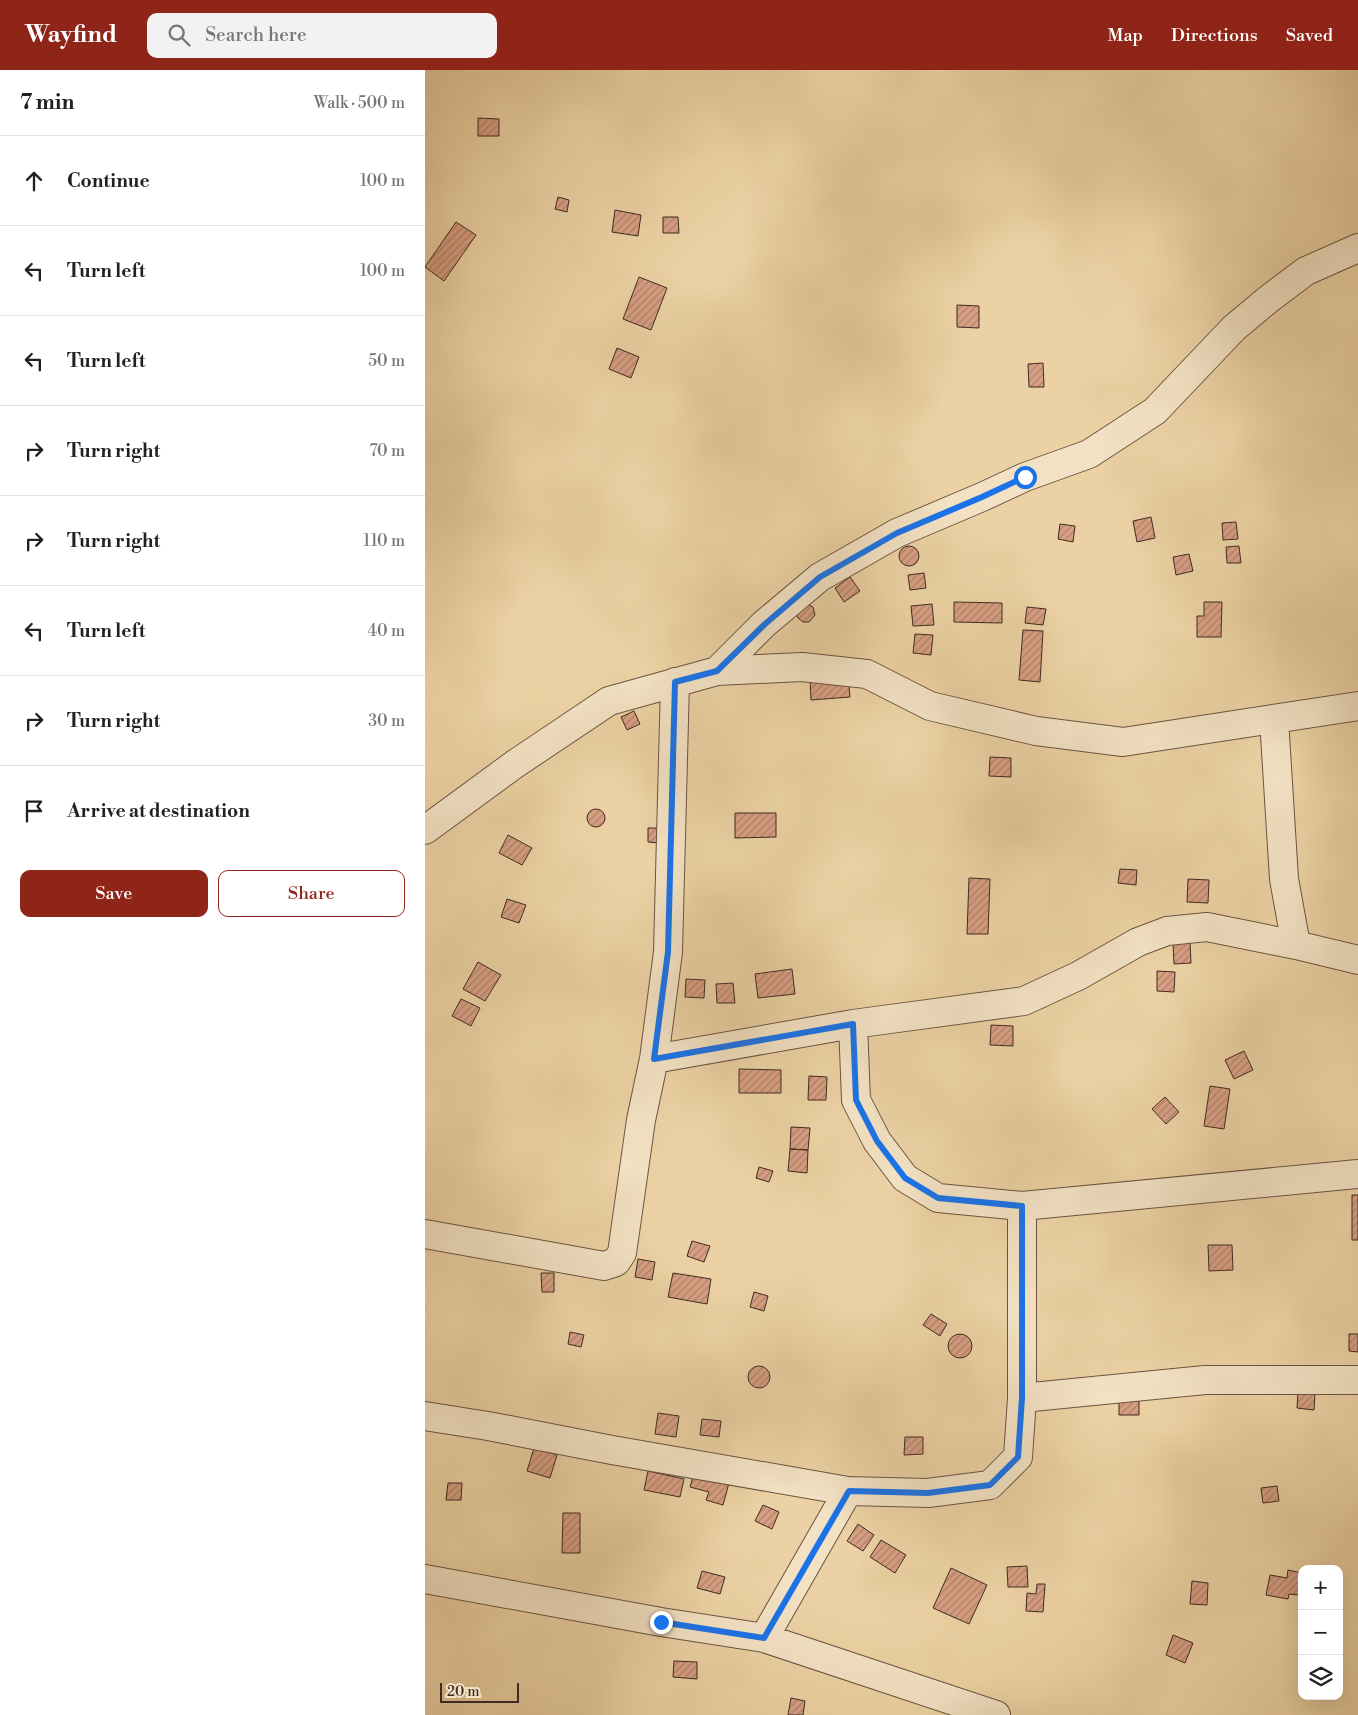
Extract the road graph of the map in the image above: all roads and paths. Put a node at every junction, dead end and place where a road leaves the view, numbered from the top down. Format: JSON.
{"nodes":[{"id":1,"x":1358,"y":248,"type":"edge"},
{"id":2,"x":717,"y":671,"type":"junction"},
{"id":3,"x":675,"y":682,"type":"junction"},
{"id":4,"x":1358,"y":706,"type":"edge"},
{"id":5,"x":1274,"y":719,"type":"junction"},
{"id":6,"x":425,"y":830,"type":"edge"},
{"id":7,"x":1297,"y":944,"type":"junction"},
{"id":8,"x":1358,"y":960,"type":"edge"},
{"id":9,"x":853,"y":1024,"type":"junction"},
{"id":10,"x":654,"y":1059,"type":"junction"},
{"id":11,"x":1358,"y":1174,"type":"edge"},
{"id":12,"x":1022,"y":1206,"type":"junction"},
{"id":13,"x":425,"y":1234,"type":"edge"},
{"id":14,"x":1358,"y":1380,"type":"edge"},
{"id":15,"x":1022,"y":1398,"type":"junction"},
{"id":16,"x":425,"y":1416,"type":"edge"},
{"id":17,"x":849,"y":1491,"type":"junction"},
{"id":18,"x":425,"y":1578,"type":"edge"},
{"id":19,"x":764,"y":1638,"type":"junction"},
{"id":20,"x":996,"y":1715,"type":"edge"}],
"edges":[{"from":1,"to":2,"type":"street"},
{"from":2,"to":3,"type":"street"},
{"from":2,"to":5,"type":"street"},
{"from":3,"to":6,"type":"street"},
{"from":3,"to":10,"type":"street"},
{"from":4,"to":5,"type":"street"},
{"from":5,"to":7,"type":"street"},
{"from":7,"to":8,"type":"street"},
{"from":7,"to":9,"type":"street"},
{"from":9,"to":10,"type":"street"},
{"from":9,"to":12,"type":"street"},
{"from":10,"to":13,"type":"street"},
{"from":11,"to":12,"type":"street"},
{"from":12,"to":15,"type":"street"},
{"from":14,"to":15,"type":"street"},
{"from":15,"to":17,"type":"street"},
{"from":16,"to":17,"type":"street"},
{"from":17,"to":19,"type":"street"},
{"from":18,"to":19,"type":"street"},
{"from":19,"to":20,"type":"street"}]}
